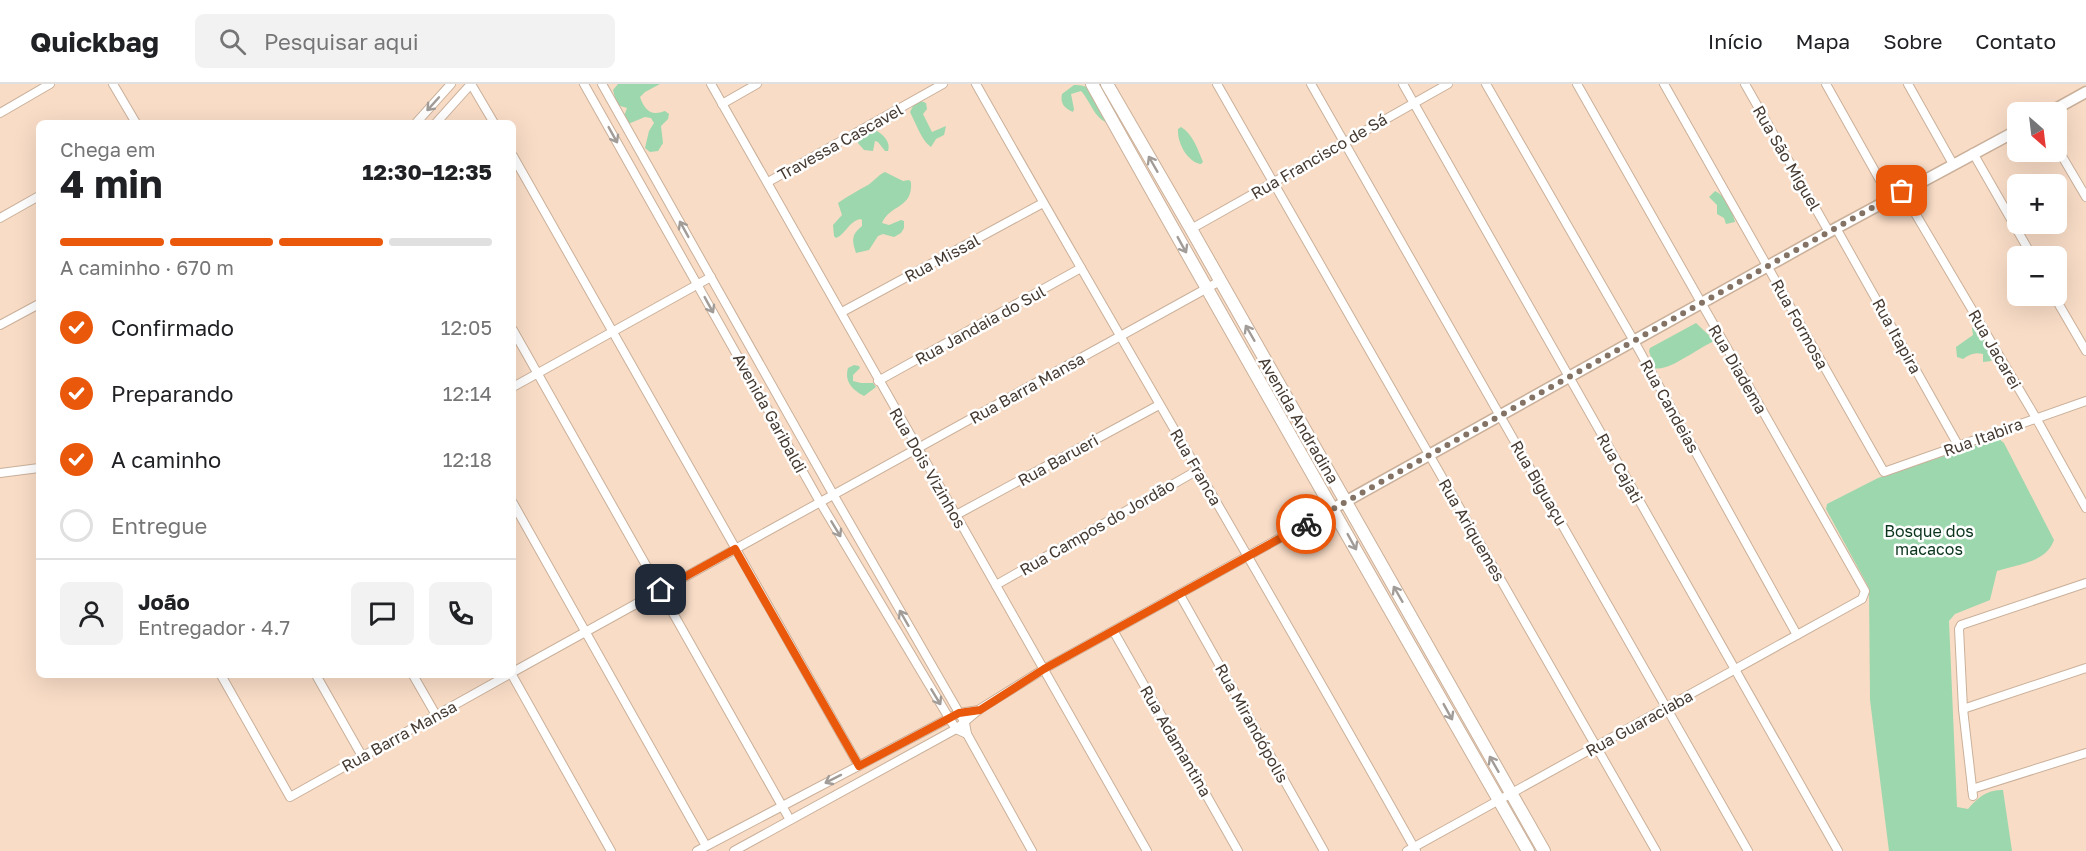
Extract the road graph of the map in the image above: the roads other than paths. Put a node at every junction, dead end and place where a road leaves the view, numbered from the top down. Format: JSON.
{"nodes":[{"id":1,"x":50,"y":84,"type":"edge"},
{"id":2,"x":113,"y":84,"type":"edge"},
{"id":3,"x":451,"y":84,"type":"edge"},
{"id":4,"x":471,"y":84,"type":"edge"},
{"id":5,"x":584,"y":84,"type":"edge"},
{"id":6,"x":602,"y":84,"type":"edge"},
{"id":7,"x":711,"y":84,"type":"edge"},
{"id":8,"x":757,"y":84,"type":"edge"},
{"id":9,"x":943,"y":84,"type":"edge"},
{"id":10,"x":976,"y":84,"type":"edge"},
{"id":11,"x":1092,"y":84,"type":"edge"},
{"id":12,"x":1107,"y":84,"type":"edge"},
{"id":13,"x":1217,"y":84,"type":"edge"},
{"id":14,"x":1311,"y":84,"type":"edge"},
{"id":15,"x":1403,"y":84,"type":"edge"},
{"id":16,"x":1448,"y":84,"type":"edge"},
{"id":17,"x":1486,"y":84,"type":"edge"},
{"id":18,"x":1577,"y":84,"type":"edge"},
{"id":19,"x":1664,"y":84,"type":"edge"},
{"id":20,"x":1745,"y":84,"type":"edge"},
{"id":21,"x":1827,"y":84,"type":"edge"},
{"id":22,"x":1908,"y":84,"type":"edge"},
{"id":23,"x":2086,"y":92,"type":"edge"},
{"id":24,"x":1414,"y":103,"type":"junction"},
{"id":25,"x":2067,"y":103,"type":"edge"},
{"id":26,"x":722,"y":104,"type":"junction"},
{"id":27,"x":0,"y":113,"type":"edge"},
{"id":28,"x":134,"y":120,"type":"edge"},
{"id":29,"x":419,"y":120,"type":"edge"},
{"id":30,"x":439,"y":120,"type":"edge"},
{"id":31,"x":492,"y":120,"type":"edge"},
{"id":32,"x":2007,"y":136,"type":"edge"},
{"id":33,"x":1344,"y":142,"type":"junction"},
{"id":34,"x":1973,"y":153,"type":"junction"},
{"id":35,"x":516,"y":161,"type":"edge"},
{"id":36,"x":2065,"y":162,"type":"edge"},
{"id":37,"x":1953,"y":164,"type":"junction"},
{"id":38,"x":768,"y":182,"type":"junction"},
{"id":39,"x":1274,"y":182,"type":"junction"},
{"id":40,"x":1902,"y":191,"type":"junction"},
{"id":41,"x":2086,"y":197,"type":"edge"},
{"id":42,"x":36,"y":198,"type":"edge"},
{"id":43,"x":1890,"y":198,"type":"junction"},
{"id":44,"x":1043,"y":203,"type":"junction"},
{"id":45,"x":0,"y":218,"type":"edge"},
{"id":46,"x":1191,"y":229,"type":"junction"},
{"id":47,"x":1832,"y":230,"type":"junction"},
{"id":48,"x":2026,"y":246,"type":"edge"},
{"id":49,"x":1767,"y":266,"type":"junction"},
{"id":50,"x":1081,"y":268,"type":"junction"},
{"id":51,"x":711,"y":277,"type":"junction"},
{"id":52,"x":1220,"y":280,"type":"junction"},
{"id":53,"x":698,"y":285,"type":"junction"},
{"id":54,"x":1206,"y":288,"type":"junction"},
{"id":55,"x":1701,"y":304,"type":"junction"},
{"id":56,"x":36,"y":306,"type":"edge"},
{"id":57,"x":2060,"y":306,"type":"edge"},
{"id":58,"x":842,"y":312,"type":"junction"},
{"id":59,"x":0,"y":325,"type":"edge"},
{"id":60,"x":612,"y":332,"type":"junction"},
{"id":61,"x":516,"y":335,"type":"edge"},
{"id":62,"x":1120,"y":336,"type":"junction"},
{"id":63,"x":1634,"y":341,"type":"junction"},
{"id":64,"x":2086,"y":351,"type":"edge"},
{"id":65,"x":537,"y":373,"type":"junction"},
{"id":66,"x":1569,"y":377,"type":"junction"},
{"id":67,"x":878,"y":381,"type":"junction"},
{"id":68,"x":516,"y":385,"type":"edge"},
{"id":69,"x":2086,"y":401,"type":"edge"},
{"id":70,"x":1159,"y":405,"type":"junction"},
{"id":71,"x":1502,"y":416,"type":"junction"},
{"id":72,"x":2036,"y":418,"type":"junction"},
{"id":73,"x":1958,"y":445,"type":"junction"},
{"id":74,"x":918,"y":448,"type":"junction"},
{"id":75,"x":1429,"y":456,"type":"junction"},
{"id":76,"x":36,"y":468,"type":"edge"},
{"id":77,"x":1198,"y":470,"type":"junction"},
{"id":78,"x":1882,"y":470,"type":"joint"},
{"id":79,"x":0,"y":473,"type":"edge"},
{"id":80,"x":833,"y":494,"type":"junction"},
{"id":81,"x":820,"y":502,"type":"junction"},
{"id":82,"x":1346,"y":502,"type":"junction"},
{"id":83,"x":516,"y":508,"type":"edge"},
{"id":84,"x":1334,"y":508,"type":"junction"},
{"id":85,"x":2086,"y":508,"type":"edge"},
{"id":86,"x":956,"y":515,"type":"junction"},
{"id":87,"x":735,"y":549,"type":"junction"},
{"id":88,"x":1249,"y":557,"type":"junction"},
{"id":89,"x":2086,"y":583,"type":"edge"},
{"id":90,"x":996,"y":585,"type":"junction"},
{"id":91,"x":661,"y":590,"type":"junction"},
{"id":92,"x":1865,"y":591,"type":"joint"},
{"id":93,"x":1180,"y":595,"type":"junction"},
{"id":94,"x":586,"y":632,"type":"junction"},
{"id":95,"x":1114,"y":632,"type":"junction"},
{"id":96,"x":1797,"y":635,"type":"junction"},
{"id":97,"x":2086,"y":668,"type":"edge"},
{"id":98,"x":1044,"y":669,"type":"junction"},
{"id":99,"x":1734,"y":670,"type":"junction"},
{"id":100,"x":516,"y":671,"type":"edge"},
{"id":101,"x":223,"y":678,"type":"edge"},
{"id":102,"x":318,"y":678,"type":"edge"},
{"id":103,"x":416,"y":678,"type":"edge"},
{"id":104,"x":504,"y":678,"type":"edge"},
{"id":105,"x":513,"y":678,"type":"edge"},
{"id":106,"x":1667,"y":708,"type":"junction"},
{"id":107,"x":1964,"y":709,"type":"junction"},
{"id":108,"x":980,"y":710,"type":"junction"},
{"id":109,"x":959,"y":713,"type":"junction"},
{"id":110,"x":436,"y":715,"type":"junction"},
{"id":111,"x":949,"y":718,"type":"junction"},
{"id":112,"x":965,"y":723,"type":"junction"},
{"id":113,"x":956,"y":729,"type":"junction"},
{"id":114,"x":967,"y":734,"type":"junction"},
{"id":115,"x":1596,"y":747,"type":"junction"},
{"id":116,"x":2086,"y":753,"type":"edge"},
{"id":117,"x":362,"y":756,"type":"junction"},
{"id":118,"x":859,"y":766,"type":"junction"},
{"id":119,"x":1511,"y":793,"type":"junction"},
{"id":120,"x":1498,"y":800,"type":"junction"},
{"id":121,"x":783,"y":804,"type":"junction"},
{"id":122,"x":790,"y":820,"type":"junction"},
{"id":123,"x":706,"y":846,"type":"junction"},
{"id":124,"x":1412,"y":850,"type":"edge"},
{"id":125,"x":611,"y":851,"type":"edge"},
{"id":126,"x":697,"y":851,"type":"edge"},
{"id":127,"x":734,"y":851,"type":"edge"},
{"id":128,"x":1032,"y":851,"type":"edge"},
{"id":129,"x":1147,"y":851,"type":"edge"},
{"id":130,"x":1238,"y":851,"type":"edge"},
{"id":131,"x":1324,"y":851,"type":"edge"},
{"id":132,"x":1528,"y":851,"type":"edge"},
{"id":133,"x":1544,"y":851,"type":"edge"},
{"id":134,"x":1656,"y":851,"type":"edge"},
{"id":135,"x":1748,"y":851,"type":"edge"},
{"id":136,"x":1838,"y":851,"type":"edge"}],
"edges":[{"from":1,"to":27,"type":"street"},
{"from":2,"to":28,"type":"street"},
{"from":3,"to":29,"type":"street","one_way":true},
{"from":4,"to":30,"type":"street"},
{"from":4,"to":31,"type":"street"},
{"from":5,"to":53,"type":"street","name":"Avenida Garibaldi","one_way":true},
{"from":51,"to":6,"type":"street","name":"Avenida Garibaldi","one_way":true},
{"from":7,"to":26,"type":"street","name":"Rua Dois Vizinhos"},
{"from":8,"to":26,"type":"street"},
{"from":9,"to":38,"type":"street","name":"Travessa Cascavel"},
{"from":10,"to":44,"type":"street","name":"Rua Franca"},
{"from":11,"to":54,"type":"main road","name":"Avenida Andradina","one_way":true},
{"from":46,"to":12,"type":"main road","name":"Avenida Andradina","one_way":true},
{"from":13,"to":39,"type":"street","name":"Rua Ariquemes"},
{"from":14,"to":33,"type":"street","name":"Rua Biguaçu"},
{"from":15,"to":24,"type":"street","name":"Rua Cajati"},
{"from":16,"to":24,"type":"street","name":"Rua Francisco de Sá"},
{"from":17,"to":63,"type":"street","name":"Rua Candeias"},
{"from":18,"to":55,"type":"street","name":"Rua Diadema"},
{"from":19,"to":49,"type":"street","name":"Rua Formosa"},
{"from":20,"to":47,"type":"street","name":"Rua São Miguel"},
{"from":21,"to":43,"type":"street"},
{"from":22,"to":37,"type":"street"},
{"from":23,"to":25,"type":"street"},
{"from":24,"to":33,"type":"street","name":"Rua Francisco de Sá"},
{"from":24,"to":66,"type":"street","name":"Rua Cajati"},
{"from":26,"to":38,"type":"street","name":"Rua Dois Vizinhos"},
{"from":32,"to":34,"type":"street"},
{"from":33,"to":39,"type":"street","name":"Rua Francisco de Sá"},
{"from":33,"to":71,"type":"street","name":"Rua Biguaçu"},
{"from":34,"to":37,"type":"street"},
{"from":34,"to":48,"type":"street"},
{"from":35,"to":60,"type":"street"},
{"from":36,"to":41,"type":"street"},
{"from":37,"to":40,"type":"street"},
{"from":38,"to":58,"type":"street","name":"Rua Dois Vizinhos"},
{"from":39,"to":46,"type":"street","name":"Rua Francisco de Sá"},
{"from":39,"to":75,"type":"street","name":"Rua Ariquemes"},
{"from":40,"to":43,"type":"street"},
{"from":40,"to":72,"type":"street","name":"Rua Jacarei"},
{"from":42,"to":45,"type":"street"},
{"from":43,"to":47,"type":"street"},
{"from":44,"to":50,"type":"street","name":"Rua Franca"},
{"from":44,"to":58,"type":"street","name":"Rua Missal"},
{"from":46,"to":52,"type":"main road","name":"Avenida Andradina"},
{"from":47,"to":49,"type":"street"},
{"from":47,"to":73,"type":"street","name":"Rua Itapira"},
{"from":49,"to":55,"type":"street"},
{"from":49,"to":78,"type":"street","name":"Rua Formosa"},
{"from":50,"to":62,"type":"street","name":"Rua Franca"},
{"from":50,"to":67,"type":"street","name":"Rua Jandaia do Sul"},
{"from":51,"to":53,"type":"street"},
{"from":51,"to":80,"type":"street","name":"Avenida Garibaldi"},
{"from":52,"to":54,"type":"street","name":"Rua Barra Mansa"},
{"from":82,"to":52,"type":"main road","name":"Avenida Andradina","one_way":true},
{"from":53,"to":60,"type":"street"},
{"from":53,"to":81,"type":"street","name":"Avenida Garibaldi","one_way":true},
{"from":54,"to":62,"type":"street","name":"Rua Barra Mansa"},
{"from":54,"to":84,"type":"main road","name":"Avenida Andradina"},
{"from":55,"to":63,"type":"street"},
{"from":55,"to":92,"type":"street","name":"Rua Diadema"},
{"from":56,"to":59,"type":"street"},
{"from":57,"to":64,"type":"street"},
{"from":58,"to":67,"type":"street","name":"Rua Dois Vizinhos"},
{"from":60,"to":65,"type":"street"},
{"from":60,"to":87,"type":"street"},
{"from":61,"to":65,"type":"street"},
{"from":62,"to":70,"type":"street","name":"Rua Franca"},
{"from":62,"to":74,"type":"street","name":"Rua Barra Mansa"},
{"from":63,"to":66,"type":"street"},
{"from":63,"to":96,"type":"street","name":"Rua Candeias"},
{"from":65,"to":68,"type":"street"},
{"from":65,"to":91,"type":"street"},
{"from":66,"to":71,"type":"street"},
{"from":66,"to":99,"type":"street","name":"Rua Cajati"},
{"from":67,"to":74,"type":"street","name":"Rua Dois Vizinhos"},
{"from":69,"to":72,"type":"street","name":"Rua Itabira"},
{"from":70,"to":77,"type":"street","name":"Rua Franca"},
{"from":70,"to":86,"type":"street","name":"Rua Barueri"},
{"from":71,"to":75,"type":"street"},
{"from":71,"to":106,"type":"street","name":"Rua Biguaçu"},
{"from":72,"to":73,"type":"street","name":"Rua Itabira"},
{"from":72,"to":85,"type":"street","name":"Rua Jacarei"},
{"from":73,"to":78,"type":"street","name":"Rua Itabira"},
{"from":74,"to":80,"type":"street","name":"Rua Barra Mansa"},
{"from":74,"to":86,"type":"street","name":"Rua Dois Vizinhos"},
{"from":75,"to":82,"type":"street"},
{"from":75,"to":115,"type":"street","name":"Rua Ariquemes"},
{"from":76,"to":79,"type":"street"},
{"from":77,"to":88,"type":"street","name":"Rua Franca"},
{"from":77,"to":90,"type":"street","name":"Rua Campos do Jordão"},
{"from":80,"to":81,"type":"street","name":"Rua Barra Mansa"},
{"from":109,"to":80,"type":"street","name":"Avenida Garibaldi","one_way":true},
{"from":81,"to":87,"type":"street","name":"Rua Barra Mansa"},
{"from":81,"to":111,"type":"street","name":"Avenida Garibaldi","one_way":true},
{"from":82,"to":84,"type":"street"},
{"from":119,"to":82,"type":"main road","name":"Avenida Andradina","one_way":true},
{"from":83,"to":94,"type":"street"},
{"from":84,"to":88,"type":"street"},
{"from":84,"to":120,"type":"main road","name":"Avenida Andradina","one_way":true},
{"from":86,"to":90,"type":"street","name":"Rua Dois Vizinhos"},
{"from":87,"to":91,"type":"street","name":"Rua Barra Mansa"},
{"from":87,"to":118,"type":"street"},
{"from":88,"to":93,"type":"street"},
{"from":88,"to":124,"type":"street","name":"Rua Franca"},
{"from":89,"to":107,"type":"street"},
{"from":90,"to":98,"type":"street","name":"Rua Dois Vizinhos"},
{"from":91,"to":94,"type":"street","name":"Rua Barra Mansa"},
{"from":91,"to":121,"type":"street"},
{"from":92,"to":96,"type":"street","name":"Rua Guaraciaba"},
{"from":93,"to":95,"type":"street"},
{"from":93,"to":131,"type":"street","name":"Rua Mirandópolis"},
{"from":94,"to":100,"type":"street","name":"Rua Barra Mansa"},
{"from":94,"to":123,"type":"street"},
{"from":95,"to":98,"type":"street"},
{"from":95,"to":130,"type":"street","name":"Rua Adamantina"},
{"from":96,"to":99,"type":"street","name":"Rua Guaraciaba"},
{"from":97,"to":107,"type":"street"},
{"from":98,"to":108,"type":"street"},
{"from":98,"to":129,"type":"street","name":"Rua Dois Vizinhos"},
{"from":99,"to":106,"type":"street","name":"Rua Guaraciaba"},
{"from":99,"to":136,"type":"street","name":"Rua Cajati"},
{"from":101,"to":117,"type":"street","name":"Rua Barra Mansa"},
{"from":102,"to":117,"type":"street"},
{"from":103,"to":110,"type":"street"},
{"from":104,"to":110,"type":"street","name":"Rua Barra Mansa"},
{"from":105,"to":125,"type":"street"},
{"from":106,"to":115,"type":"street","name":"Rua Guaraciaba"},
{"from":106,"to":135,"type":"street","name":"Rua Biguaçu"},
{"from":107,"to":116,"type":"street"},
{"from":108,"to":109,"type":"street"},
{"from":108,"to":112,"type":"street"},
{"from":109,"to":111,"type":"street"},
{"from":109,"to":112,"type":"street","name":"Avenida Garibaldi"},
{"from":110,"to":117,"type":"street","name":"Rua Barra Mansa"},
{"from":111,"to":113,"type":"street","name":"Avenida Garibaldi"},
{"from":111,"to":118,"type":"street"},
{"from":112,"to":113,"type":"street"},
{"from":112,"to":114,"type":"street","name":"Avenida Garibaldi"},
{"from":113,"to":114,"type":"street"},
{"from":113,"to":122,"type":"street"},
{"from":114,"to":128,"type":"street","name":"Avenida Garibaldi"},
{"from":115,"to":119,"type":"street","name":"Rua Guaraciaba"},
{"from":115,"to":134,"type":"street","name":"Rua Ariquemes"},
{"from":118,"to":121,"type":"street","one_way":true},
{"from":119,"to":120,"type":"street","name":"Rua Guaraciaba"},
{"from":119,"to":133,"type":"main road","name":"Avenida Andradina"},
{"from":120,"to":124,"type":"street","name":"Rua Guaraciaba"},
{"from":120,"to":132,"type":"main road","name":"Avenida Andradina"},
{"from":121,"to":122,"type":"street"},
{"from":121,"to":123,"type":"street"},
{"from":122,"to":127,"type":"street"},
{"from":123,"to":126,"type":"street"}]}
